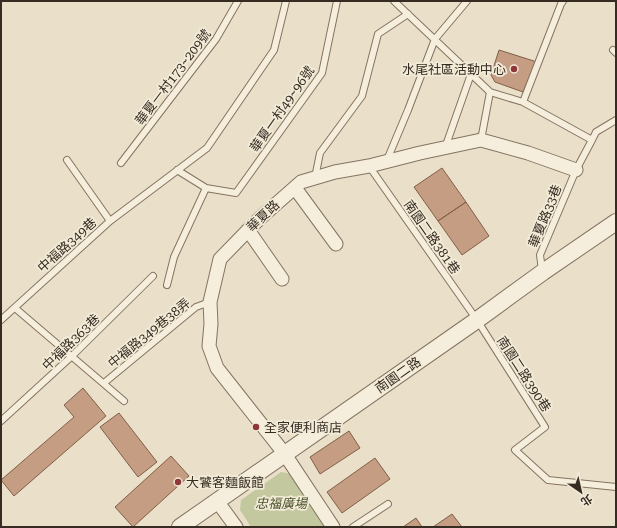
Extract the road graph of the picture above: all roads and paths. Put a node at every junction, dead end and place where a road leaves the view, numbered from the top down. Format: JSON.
{"nodes":[{"id":1,"x":238,"y":1,"type":"edge"},
{"id":2,"x":286,"y":1,"type":"edge"},
{"id":3,"x":337,"y":1,"type":"edge"},
{"id":4,"x":394,"y":1,"type":"edge"},
{"id":5,"x":467,"y":1,"type":"edge"},
{"id":6,"x":563,"y":1,"type":"edge"},
{"id":7,"x":408,"y":14,"type":"junction"},
{"id":8,"x":435,"y":39,"type":"junction"},
{"id":9,"x":471,"y":74,"type":"junction"},
{"id":10,"x":490,"y":92,"type":"junction"},
{"id":11,"x":523,"y":102,"type":"junction"},
{"id":12,"x":616,"y":120,"type":"edge"},
{"id":13,"x":481,"y":140,"type":"junction"},
{"id":14,"x":592,"y":140,"type":"junction"},
{"id":15,"x":445,"y":148,"type":"junction"},
{"id":16,"x":66,"y":160,"type":"dead end"},
{"id":17,"x":386,"y":162,"type":"junction"},
{"id":18,"x":121,"y":163,"type":"dead end"},
{"id":19,"x":369,"y":166,"type":"junction"},
{"id":20,"x":177,"y":170,"type":"junction"},
{"id":21,"x":576,"y":170,"type":"junction"},
{"id":22,"x":314,"y":178,"type":"junction"},
{"id":23,"x":206,"y":188,"type":"junction"},
{"id":24,"x":295,"y":188,"type":"junction"},
{"id":25,"x":110,"y":221,"type":"junction"},
{"id":26,"x":616,"y":222,"type":"edge"},
{"id":27,"x":248,"y":230,"type":"junction"},
{"id":28,"x":336,"y":244,"type":"dead end"},
{"id":29,"x":543,"y":272,"type":"junction"},
{"id":30,"x":153,"y":276,"type":"dead end"},
{"id":31,"x":282,"y":279,"type":"dead end"},
{"id":32,"x":167,"y":286,"type":"dead end"},
{"id":33,"x":210,"y":302,"type":"junction"},
{"id":34,"x":15,"y":308,"type":"junction"},
{"id":35,"x":1,"y":320,"type":"edge"},
{"id":36,"x":477,"y":320,"type":"junction"},
{"id":37,"x":72,"y":356,"type":"junction"},
{"id":38,"x":104,"y":383,"type":"junction"},
{"id":39,"x":124,"y":401,"type":"dead end"},
{"id":40,"x":1,"y":421,"type":"edge"},
{"id":41,"x":284,"y":453,"type":"junction"},
{"id":42,"x":616,"y":487,"type":"edge"},
{"id":43,"x":217,"y":501,"type":"junction"},
{"id":44,"x":388,"y":504,"type":"dead end"},
{"id":45,"x":180,"y":527,"type":"edge"},
{"id":46,"x":236,"y":527,"type":"edge"},
{"id":47,"x":333,"y":527,"type":"edge"},
{"id":48,"x":353,"y":527,"type":"edge"}],
"edges":[{"from":1,"to":18,"type":"lane","name":"華夏一村173~209號"},
{"from":2,"to":20,"type":"lane","name":"中福路349巷"},
{"from":3,"to":23,"type":"lane","name":"華夏一村49~96號"},
{"from":4,"to":7,"type":"lane"},
{"from":5,"to":8,"type":"lane"},
{"from":6,"to":11,"type":"lane"},
{"from":7,"to":8,"type":"lane"},
{"from":7,"to":22,"type":"lane"},
{"from":8,"to":9,"type":"lane"},
{"from":8,"to":17,"type":"lane"},
{"from":9,"to":10,"type":"lane"},
{"from":9,"to":15,"type":"lane"},
{"from":10,"to":11,"type":"lane"},
{"from":10,"to":13,"type":"lane"},
{"from":11,"to":14,"type":"lane"},
{"from":12,"to":14,"type":"lane"},
{"from":13,"to":15,"type":"street","name":"華夏路"},
{"from":13,"to":21,"type":"street","name":"華夏路"},
{"from":14,"to":21,"type":"lane"},
{"from":15,"to":17,"type":"street","name":"華夏路"},
{"from":16,"to":25,"type":"lane"},
{"from":17,"to":19,"type":"street","name":"華夏路"},
{"from":19,"to":22,"type":"street","name":"華夏路"},
{"from":19,"to":36,"type":"lane","name":"南園二路381巷"},
{"from":20,"to":23,"type":"lane"},
{"from":20,"to":25,"type":"lane","name":"中福路349巷"},
{"from":21,"to":29,"type":"lane","name":"華夏路33巷"},
{"from":22,"to":24,"type":"street","name":"華夏路"},
{"from":23,"to":32,"type":"lane"},
{"from":24,"to":27,"type":"street","name":"華夏路"},
{"from":24,"to":28,"type":"street"},
{"from":25,"to":34,"type":"lane","name":"中福路349巷"},
{"from":26,"to":29,"type":"street","name":"南園二路"},
{"from":27,"to":31,"type":"street"},
{"from":27,"to":33,"type":"street","name":"華夏路"},
{"from":29,"to":36,"type":"street","name":"南園二路"},
{"from":30,"to":37,"type":"lane","name":"中福路363巷"},
{"from":33,"to":38,"type":"lane","name":"中福路349巷38弄"},
{"from":33,"to":41,"type":"street","name":"華夏路"},
{"from":34,"to":35,"type":"lane","name":"中福路349巷"},
{"from":34,"to":37,"type":"lane","name":"中福路349巷38弄"},
{"from":36,"to":41,"type":"street","name":"南園二路"},
{"from":36,"to":42,"type":"lane","name":"南園二路390巷"},
{"from":37,"to":38,"type":"lane","name":"中福路349巷38弄"},
{"from":37,"to":40,"type":"lane","name":"中福路363巷"},
{"from":38,"to":39,"type":"lane","name":"中福路349巷38弄"},
{"from":41,"to":43,"type":"street","name":"南園二路"},
{"from":41,"to":47,"type":"street","name":"華夏路"},
{"from":43,"to":45,"type":"street","name":"南園二路"},
{"from":43,"to":46,"type":"street"},
{"from":44,"to":48,"type":"lane"}]}
